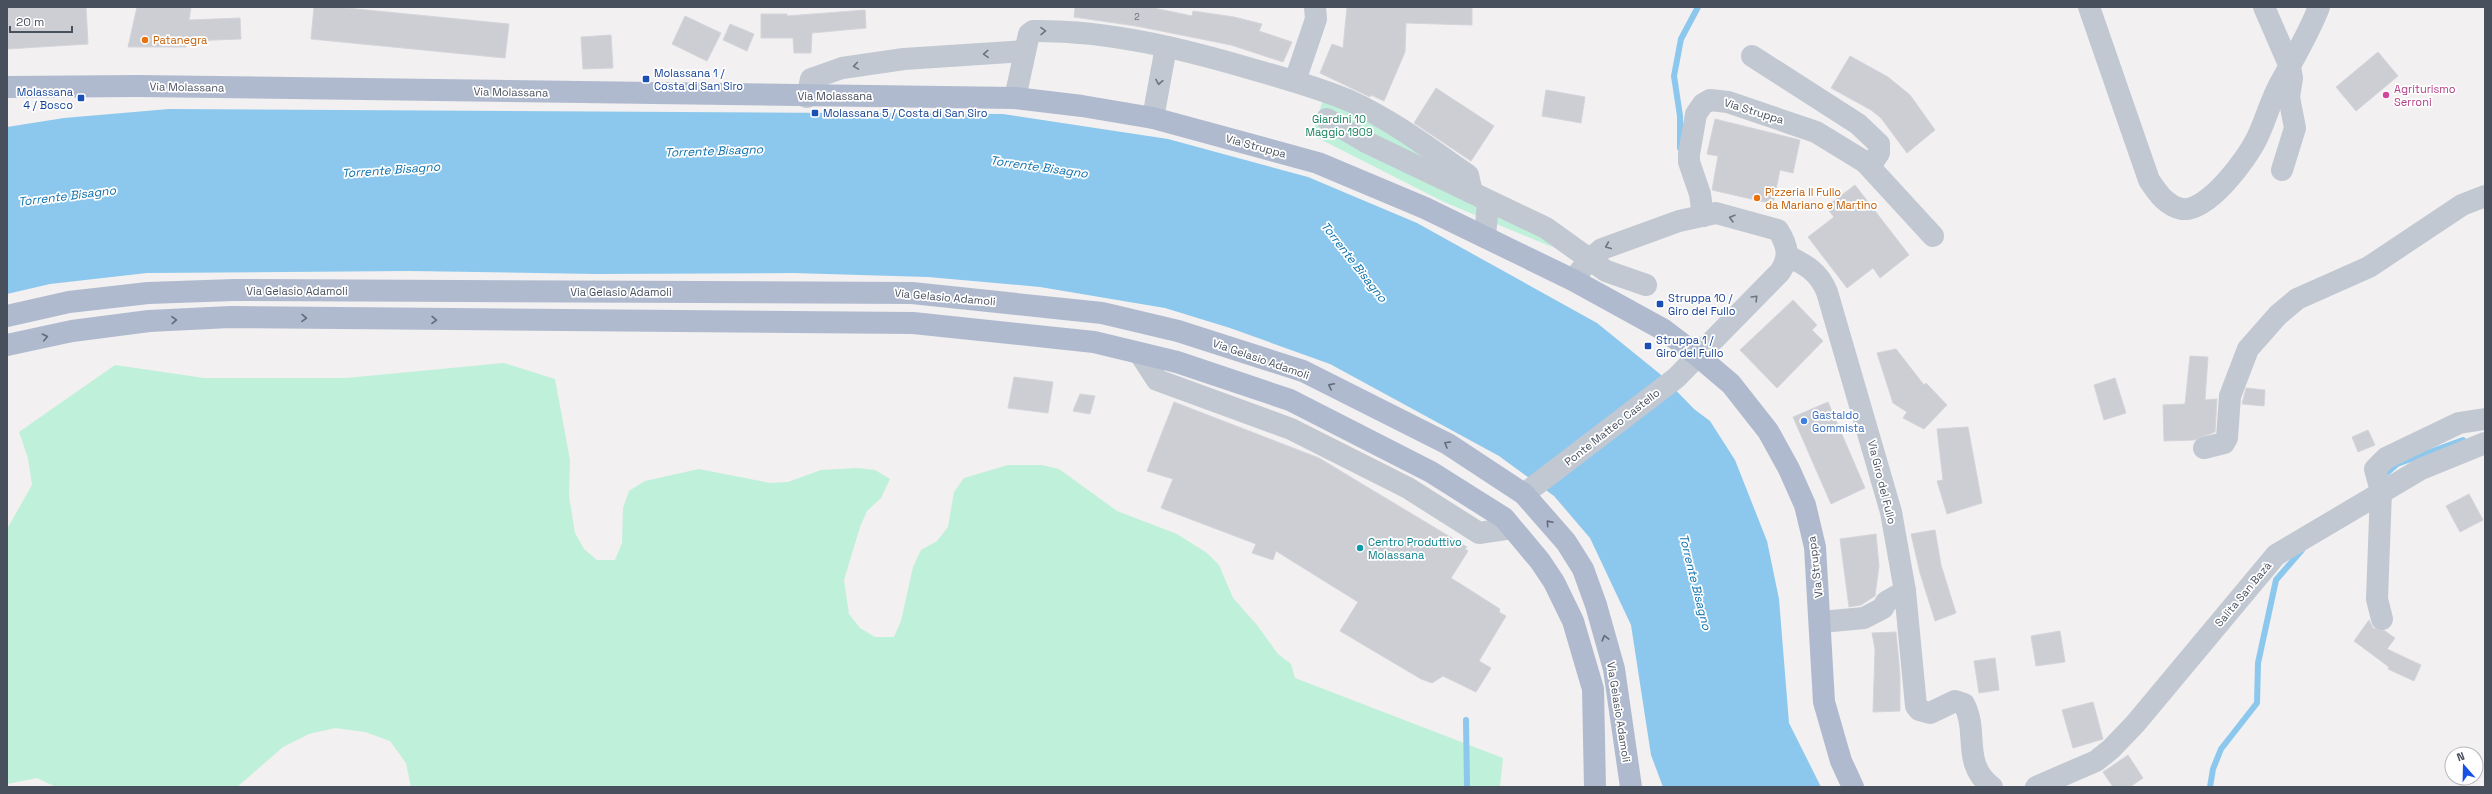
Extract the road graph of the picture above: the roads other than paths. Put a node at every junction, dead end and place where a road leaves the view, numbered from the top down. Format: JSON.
{"nodes":[{"id":1,"x":2089,"y":7,"type":"edge"},
{"id":2,"x":2264,"y":7,"type":"edge"},
{"id":3,"x":2323,"y":10,"type":"edge"},
{"id":4,"x":1321,"y":13,"type":"edge"},
{"id":5,"x":1166,"y":47,"type":"junction"},
{"id":6,"x":1025,"y":51,"type":"junction"},
{"id":7,"x":1752,"y":56,"type":"dead end"},
{"id":8,"x":2290,"y":67,"type":"junction"},
{"id":9,"x":1298,"y":82,"type":"junction"},
{"id":10,"x":7,"y":87,"type":"edge"},
{"id":11,"x":807,"y":97,"type":"junction"},
{"id":12,"x":1016,"y":98,"type":"junction"},
{"id":13,"x":1351,"y":102,"type":"junction"},
{"id":14,"x":1153,"y":118,"type":"junction"},
{"id":15,"x":1327,"y":119,"type":"dead end"},
{"id":16,"x":1354,"y":135,"type":"junction"},
{"id":17,"x":1865,"y":162,"type":"junction"},
{"id":18,"x":2282,"y":170,"type":"dead end"},
{"id":19,"x":1476,"y":190,"type":"junction"},
{"id":20,"x":2485,"y":196,"type":"edge"},
{"id":21,"x":1703,"y":216,"type":"junction"},
{"id":22,"x":1934,"y":236,"type":"dead end"},
{"id":23,"x":1485,"y":237,"type":"junction"},
{"id":24,"x":1788,"y":256,"type":"junction"},
{"id":25,"x":1589,"y":260,"type":"junction"},
{"id":26,"x":1573,"y":280,"type":"junction"},
{"id":27,"x":1646,"y":285,"type":"dead end"},
{"id":28,"x":7,"y":316,"type":"edge"},
{"id":29,"x":7,"y":345,"type":"edge"},
{"id":30,"x":1698,"y":356,"type":"junction"},
{"id":31,"x":1142,"y":357,"type":"dead end"},
{"id":32,"x":2485,"y":419,"type":"edge"},
{"id":33,"x":2485,"y":444,"type":"edge"},
{"id":34,"x":2204,"y":448,"type":"dead end"},
{"id":35,"x":1528,"y":491,"type":"junction"},
{"id":36,"x":2381,"y":491,"type":"junction"},
{"id":37,"x":1512,"y":528,"type":"junction"},
{"id":38,"x":1905,"y":591,"type":"junction"},
{"id":39,"x":2382,"y":619,"type":"dead end"},
{"id":40,"x":1821,"y":622,"type":"junction"},
{"id":41,"x":1596,"y":787,"type":"edge"},
{"id":42,"x":1631,"y":787,"type":"edge"},
{"id":43,"x":1853,"y":787,"type":"edge"},
{"id":44,"x":1992,"y":787,"type":"edge"},
{"id":45,"x":2036,"y":787,"type":"edge"}],
"edges":[{"from":1,"to":8,"type":"street"},
{"from":2,"to":8,"type":"street"},
{"from":3,"to":8,"type":"street"},
{"from":4,"to":9,"type":"street"},
{"from":6,"to":5,"type":"street","one_way":true},
{"from":5,"to":9,"type":"street"},
{"from":5,"to":14,"type":"street","one_way":true},
{"from":6,"to":11,"type":"street","one_way":true},
{"from":6,"to":12,"type":"street"},
{"from":7,"to":17,"type":"street"},
{"from":8,"to":18,"type":"street"},
{"from":9,"to":13,"type":"street"},
{"from":10,"to":11,"type":"main road","name":"Via Molassana"},
{"from":11,"to":12,"type":"main road","name":"Via Molassana"},
{"from":12,"to":14,"type":"main road","name":"Via Struppa"},
{"from":13,"to":16,"type":"street"},
{"from":13,"to":19,"type":"street"},
{"from":14,"to":23,"type":"main road","name":"Via Struppa"},
{"from":15,"to":16,"type":"street"},
{"from":16,"to":19,"type":"street"},
{"from":17,"to":21,"type":"street","name":"Via Struppa"},
{"from":17,"to":22,"type":"street","name":"Via Struppa"},
{"from":19,"to":23,"type":"street"},
{"from":19,"to":25,"type":"street"},
{"from":20,"to":34,"type":"street"},
{"from":24,"to":21,"type":"street","one_way":true},
{"from":21,"to":25,"type":"street","one_way":true},
{"from":23,"to":26,"type":"main road","name":"Via Struppa"},
{"from":30,"to":24,"type":"street","one_way":true},
{"from":24,"to":38,"type":"street","name":"Via Giro del Fullo"},
{"from":25,"to":26,"type":"street"},
{"from":25,"to":27,"type":"street"},
{"from":26,"to":30,"type":"main road","name":"Via Struppa"},
{"from":35,"to":28,"type":"main road","name":"Via Gelasio Adamoli","one_way":true},
{"from":29,"to":37,"type":"main road","name":"Via Gelasio Adamoli","one_way":true},
{"from":30,"to":35,"type":"street","name":"Ponte Matteo Castello"},
{"from":30,"to":40,"type":"main road","name":"Via Struppa"},
{"from":31,"to":37,"type":"street"},
{"from":32,"to":36,"type":"street"},
{"from":33,"to":36,"type":"street","name":"Salita San Bazà"},
{"from":42,"to":35,"type":"main road","name":"Via Gelasio Adamoli","one_way":true},
{"from":36,"to":39,"type":"street"},
{"from":36,"to":45,"type":"street","name":"Salita San Bazà"},
{"from":37,"to":41,"type":"main road","name":"Via Gelasio Adamoli"},
{"from":38,"to":40,"type":"street"},
{"from":38,"to":44,"type":"street","name":"Via Giro del Fullo"},
{"from":40,"to":43,"type":"main road","name":"Via Struppa"}]}
